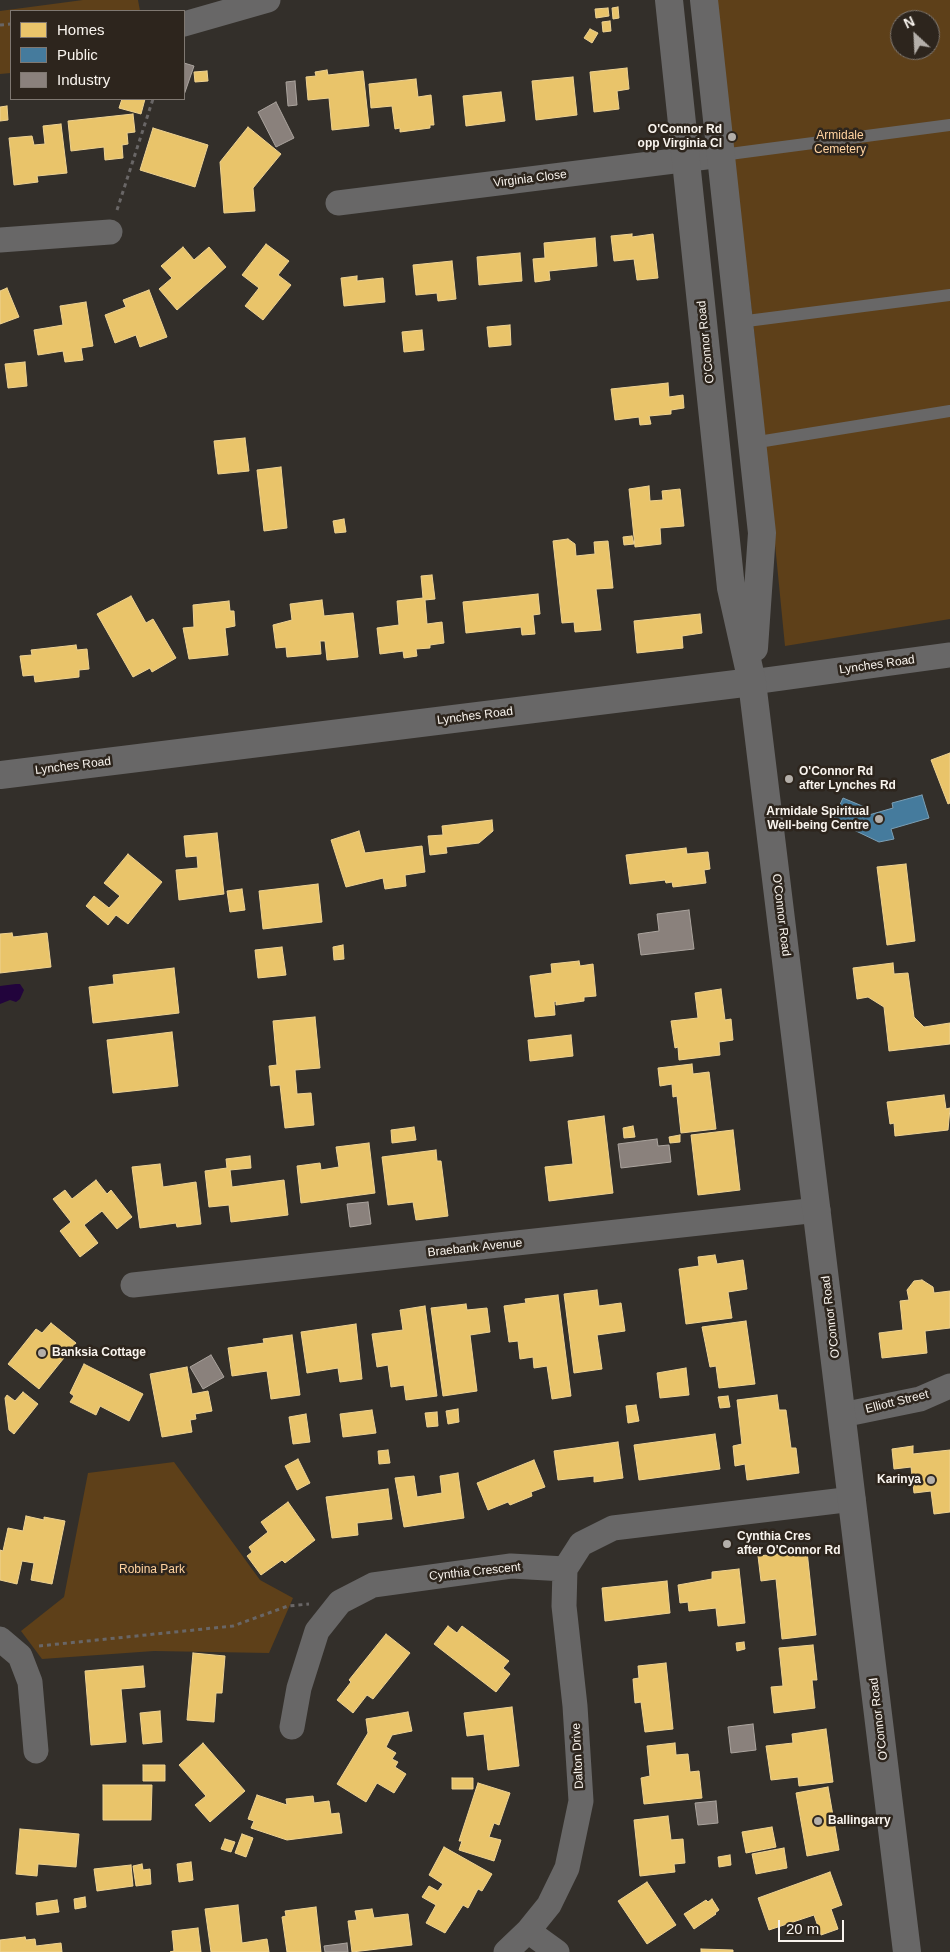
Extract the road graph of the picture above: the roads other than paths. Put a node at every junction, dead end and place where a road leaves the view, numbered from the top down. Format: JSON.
{"nodes":[{"id":1,"x":268,"y":0,"type":"edge"},
{"id":2,"x":669,"y":0,"type":"edge"},
{"id":3,"x":704,"y":0,"type":"edge"},
{"id":4,"x":185,"y":24,"type":"edge"},
{"id":5,"x":950,"y":125,"type":"edge"},
{"id":6,"x":722,"y":154,"type":"junction"},
{"id":7,"x":687,"y":160,"type":"junction"},
{"id":8,"x":338,"y":203,"type":"dead end"},
{"id":9,"x":110,"y":232,"type":"dead end"},
{"id":10,"x":0,"y":240,"type":"edge"},
{"id":11,"x":950,"y":295,"type":"edge"},
{"id":12,"x":739,"y":322,"type":"junction"},
{"id":13,"x":950,"y":411,"type":"edge"},
{"id":14,"x":752,"y":443,"type":"junction"},
{"id":15,"x":950,"y":655,"type":"edge"},
{"id":16,"x":752,"y":682,"type":"junction"},
{"id":17,"x":0,"y":775,"type":"edge"},
{"id":18,"x":818,"y":1210,"type":"junction"},
{"id":19,"x":133,"y":1286,"type":"dead end"},
{"id":20,"x":950,"y":1386,"type":"edge"},
{"id":21,"x":842,"y":1415,"type":"junction"},
{"id":22,"x":853,"y":1499,"type":"junction"},
{"id":23,"x":565,"y":1569,"type":"junction"},
{"id":24,"x":0,"y":1639,"type":"edge"},
{"id":25,"x":292,"y":1727,"type":"dead end"},
{"id":26,"x":36,"y":1751,"type":"dead end"},
{"id":27,"x":528,"y":1931,"type":"junction"},
{"id":28,"x":506,"y":1952,"type":"edge"},
{"id":29,"x":557,"y":1952,"type":"edge"},
{"id":30,"x":907,"y":1952,"type":"edge"}],
"edges":[{"from":1,"to":4,"type":"street"},
{"from":2,"to":7,"type":"street","name":"O'Connor Road"},
{"from":3,"to":6,"type":"street","name":"O'Connor Road"},
{"from":5,"to":6,"type":"lane"},
{"from":6,"to":7,"type":"street","name":"Virginia Close"},
{"from":6,"to":12,"type":"street","name":"O'Connor Road"},
{"from":7,"to":8,"type":"street","name":"Virginia Close"},
{"from":7,"to":16,"type":"street","name":"O'Connor Road"},
{"from":9,"to":10,"type":"street"},
{"from":11,"to":12,"type":"lane"},
{"from":12,"to":14,"type":"street","name":"O'Connor Road"},
{"from":13,"to":14,"type":"lane"},
{"from":14,"to":16,"type":"street","name":"O'Connor Road"},
{"from":15,"to":16,"type":"street","name":"Lynches Road"},
{"from":16,"to":17,"type":"street","name":"Lynches Road"},
{"from":16,"to":18,"type":"street","name":"O'Connor Road"},
{"from":18,"to":19,"type":"street","name":"Braebank Avenue"},
{"from":18,"to":21,"type":"street","name":"O'Connor Road"},
{"from":20,"to":21,"type":"street","name":"Elliott Street"},
{"from":21,"to":22,"type":"street","name":"O'Connor Road"},
{"from":22,"to":23,"type":"street"},
{"from":22,"to":30,"type":"street","name":"O'Connor Road"},
{"from":23,"to":25,"type":"street","name":"Cynthia Crescent"},
{"from":23,"to":27,"type":"street","name":"Dalton Drive"},
{"from":24,"to":26,"type":"street"},
{"from":27,"to":28,"type":"street","name":"Dalton Drive"},
{"from":27,"to":29,"type":"street"}]}
